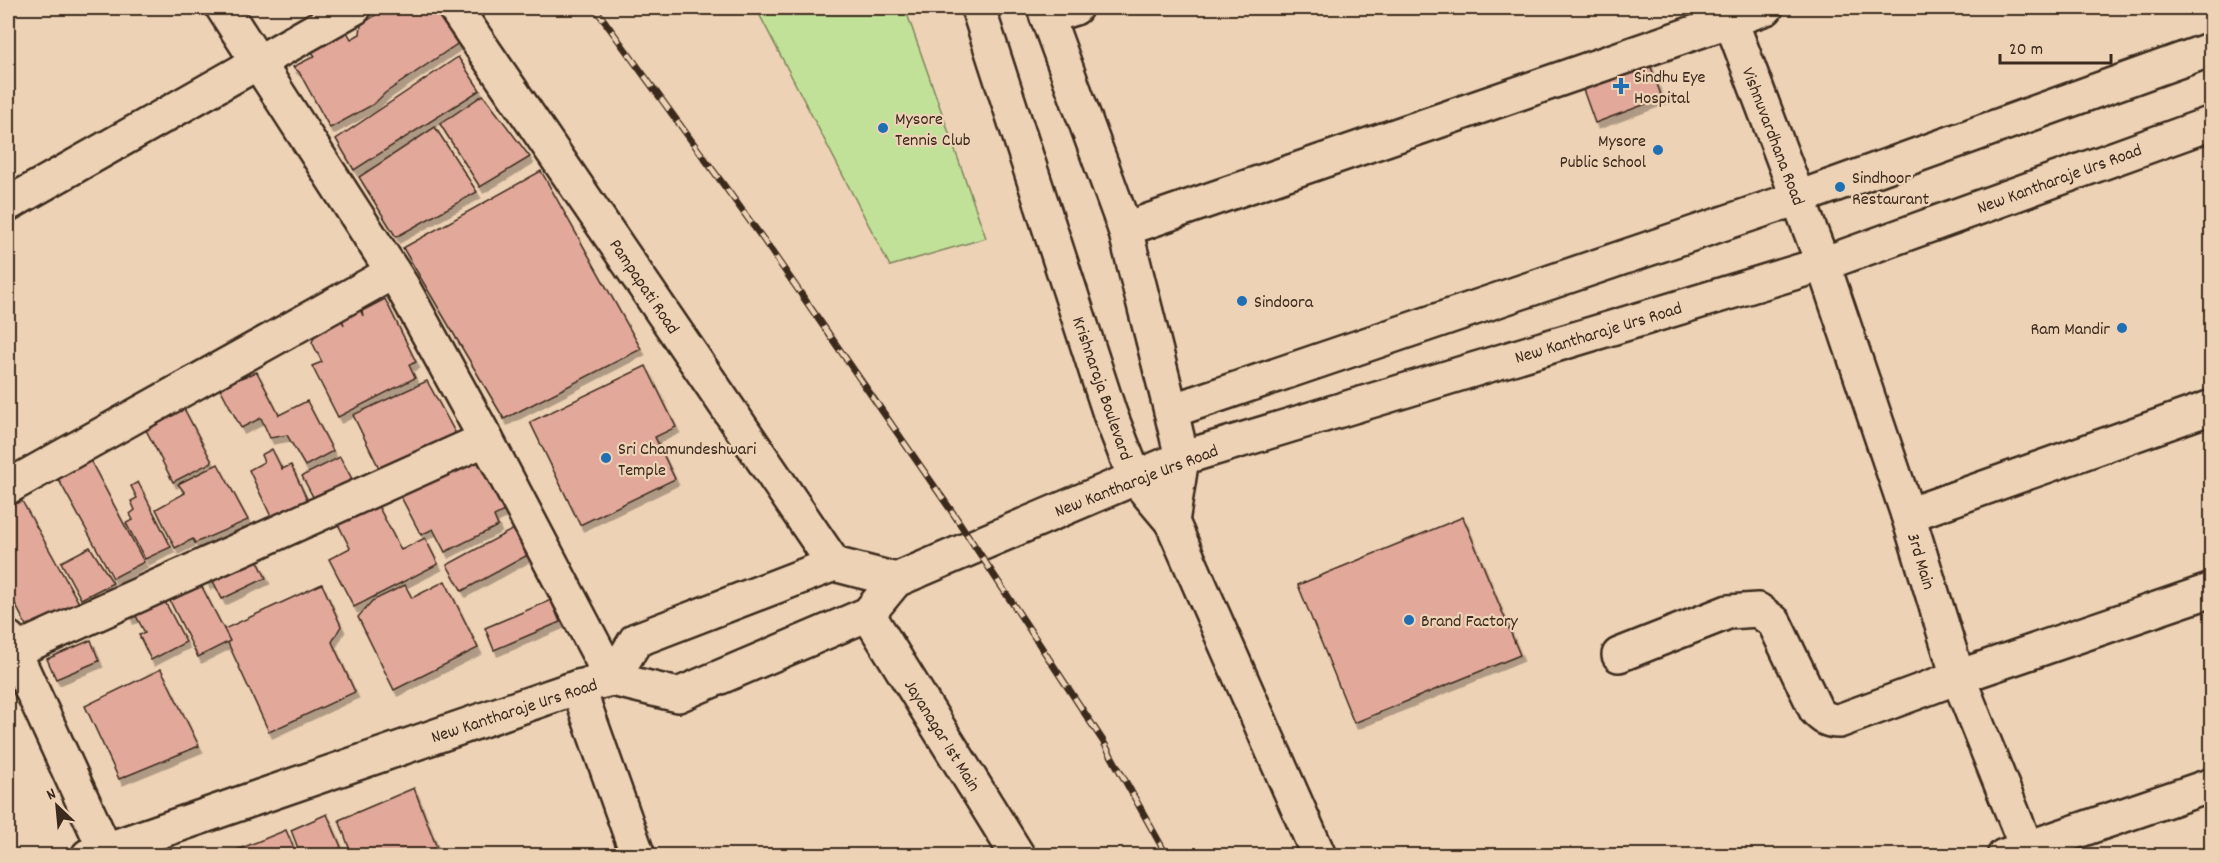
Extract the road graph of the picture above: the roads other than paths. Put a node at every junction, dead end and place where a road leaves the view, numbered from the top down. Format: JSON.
{"nodes":[{"id":1,"x":223,"y":8,"type":"edge"},
{"id":2,"x":354,"y":8,"type":"edge"},
{"id":3,"x":455,"y":8,"type":"edge"},
{"id":4,"x":978,"y":8,"type":"edge"},
{"id":5,"x":1766,"y":8,"type":"edge"},
{"id":6,"x":1055,"y":11,"type":"edge"},
{"id":7,"x":1728,"y":14,"type":"edge"},
{"id":8,"x":2211,"y":49,"type":"edge"},
{"id":9,"x":258,"y":61,"type":"junction"},
{"id":10,"x":2211,"y":123,"type":"edge"},
{"id":11,"x":1798,"y":198,"type":"junction"},
{"id":12,"x":8,"y":204,"type":"edge"},
{"id":13,"x":1125,"y":229,"type":"junction"},
{"id":14,"x":1822,"y":264,"type":"junction"},
{"id":15,"x":393,"y":272,"type":"junction"},
{"id":16,"x":2211,"y":407,"type":"edge"},
{"id":17,"x":1171,"y":411,"type":"junction"},
{"id":18,"x":486,"y":439,"type":"junction"},
{"id":19,"x":1182,"y":458,"type":"junction"},
{"id":20,"x":1135,"y":478,"type":"junction"},
{"id":21,"x":8,"y":487,"type":"edge"},
{"id":22,"x":1908,"y":515,"type":"junction"},
{"id":23,"x":1172,"y":522,"type":"junction"},
{"id":24,"x":834,"y":564,"type":"junction"},
{"id":25,"x":896,"y":580,"type":"junction"},
{"id":26,"x":2211,"y":590,"type":"edge"},
{"id":27,"x":868,"y":614,"type":"junction"},
{"id":28,"x":11,"y":644,"type":"edge"},
{"id":29,"x":1619,"y":655,"type":"dead end"},
{"id":30,"x":1958,"y":677,"type":"junction"},
{"id":31,"x":612,"y":679,"type":"junction"},
{"id":32,"x":578,"y":687,"type":"junction"},
{"id":33,"x":2211,"y":785,"type":"edge"},
{"id":34,"x":101,"y":853,"type":"edge"},
{"id":35,"x":2021,"y":853,"type":"edge"},
{"id":36,"x":638,"y":855,"type":"edge"},
{"id":37,"x":1018,"y":855,"type":"edge"},
{"id":38,"x":1319,"y":855,"type":"edge"}],
"edges":[{"from":1,"to":9,"type":"street"},
{"from":2,"to":9,"type":"street"},
{"from":3,"to":24,"type":"street","name":"Pampapati Road"},
{"from":4,"to":20,"type":"street","name":"Krishnaraja Boulevard"},
{"from":5,"to":7,"type":"street"},
{"from":6,"to":13,"type":"street"},
{"from":7,"to":11,"type":"street","name":"Vishnuvardhana Road"},
{"from":7,"to":13,"type":"street"},
{"from":8,"to":11,"type":"street"},
{"from":9,"to":12,"type":"street"},
{"from":9,"to":15,"type":"street"},
{"from":10,"to":14,"type":"street","name":"New Kantharaje Urs Road"},
{"from":11,"to":14,"type":"street","name":"Vishnuvardhana Road"},
{"from":11,"to":17,"type":"street"},
{"from":13,"to":17,"type":"street"},
{"from":14,"to":19,"type":"street","name":"New Kantharaje Urs Road"},
{"from":14,"to":22,"type":"street","name":"3rd Main"},
{"from":15,"to":18,"type":"street"},
{"from":15,"to":21,"type":"street"},
{"from":16,"to":22,"type":"street"},
{"from":17,"to":19,"type":"street"},
{"from":18,"to":28,"type":"street"},
{"from":18,"to":31,"type":"street"},
{"from":19,"to":20,"type":"street","name":"New Kantharaje Urs Road"},
{"from":19,"to":23,"type":"street"},
{"from":20,"to":23,"type":"street","name":"Krishnaraja Boulevard"},
{"from":20,"to":25,"type":"street","name":"New Kantharaje Urs Road"},
{"from":22,"to":30,"type":"street","name":"3rd Main"},
{"from":23,"to":38,"type":"street","name":"Krishnaraja Boulevard"},
{"from":24,"to":25,"type":"street"},
{"from":24,"to":31,"type":"street","name":"New Kantharaje Urs Road"},
{"from":25,"to":27,"type":"street"},
{"from":26,"to":30,"type":"street"},
{"from":27,"to":31,"type":"street"},
{"from":27,"to":37,"type":"street","name":"Jayanagar 1st Main"},
{"from":28,"to":34,"type":"street"},
{"from":29,"to":30,"type":"street"},
{"from":30,"to":35,"type":"street","name":"3rd Main"},
{"from":31,"to":32,"type":"street","name":"New Kantharaje Urs Road"},
{"from":32,"to":34,"type":"street","name":"New Kantharaje Urs Road"},
{"from":32,"to":36,"type":"street"},
{"from":33,"to":35,"type":"street"}]}
